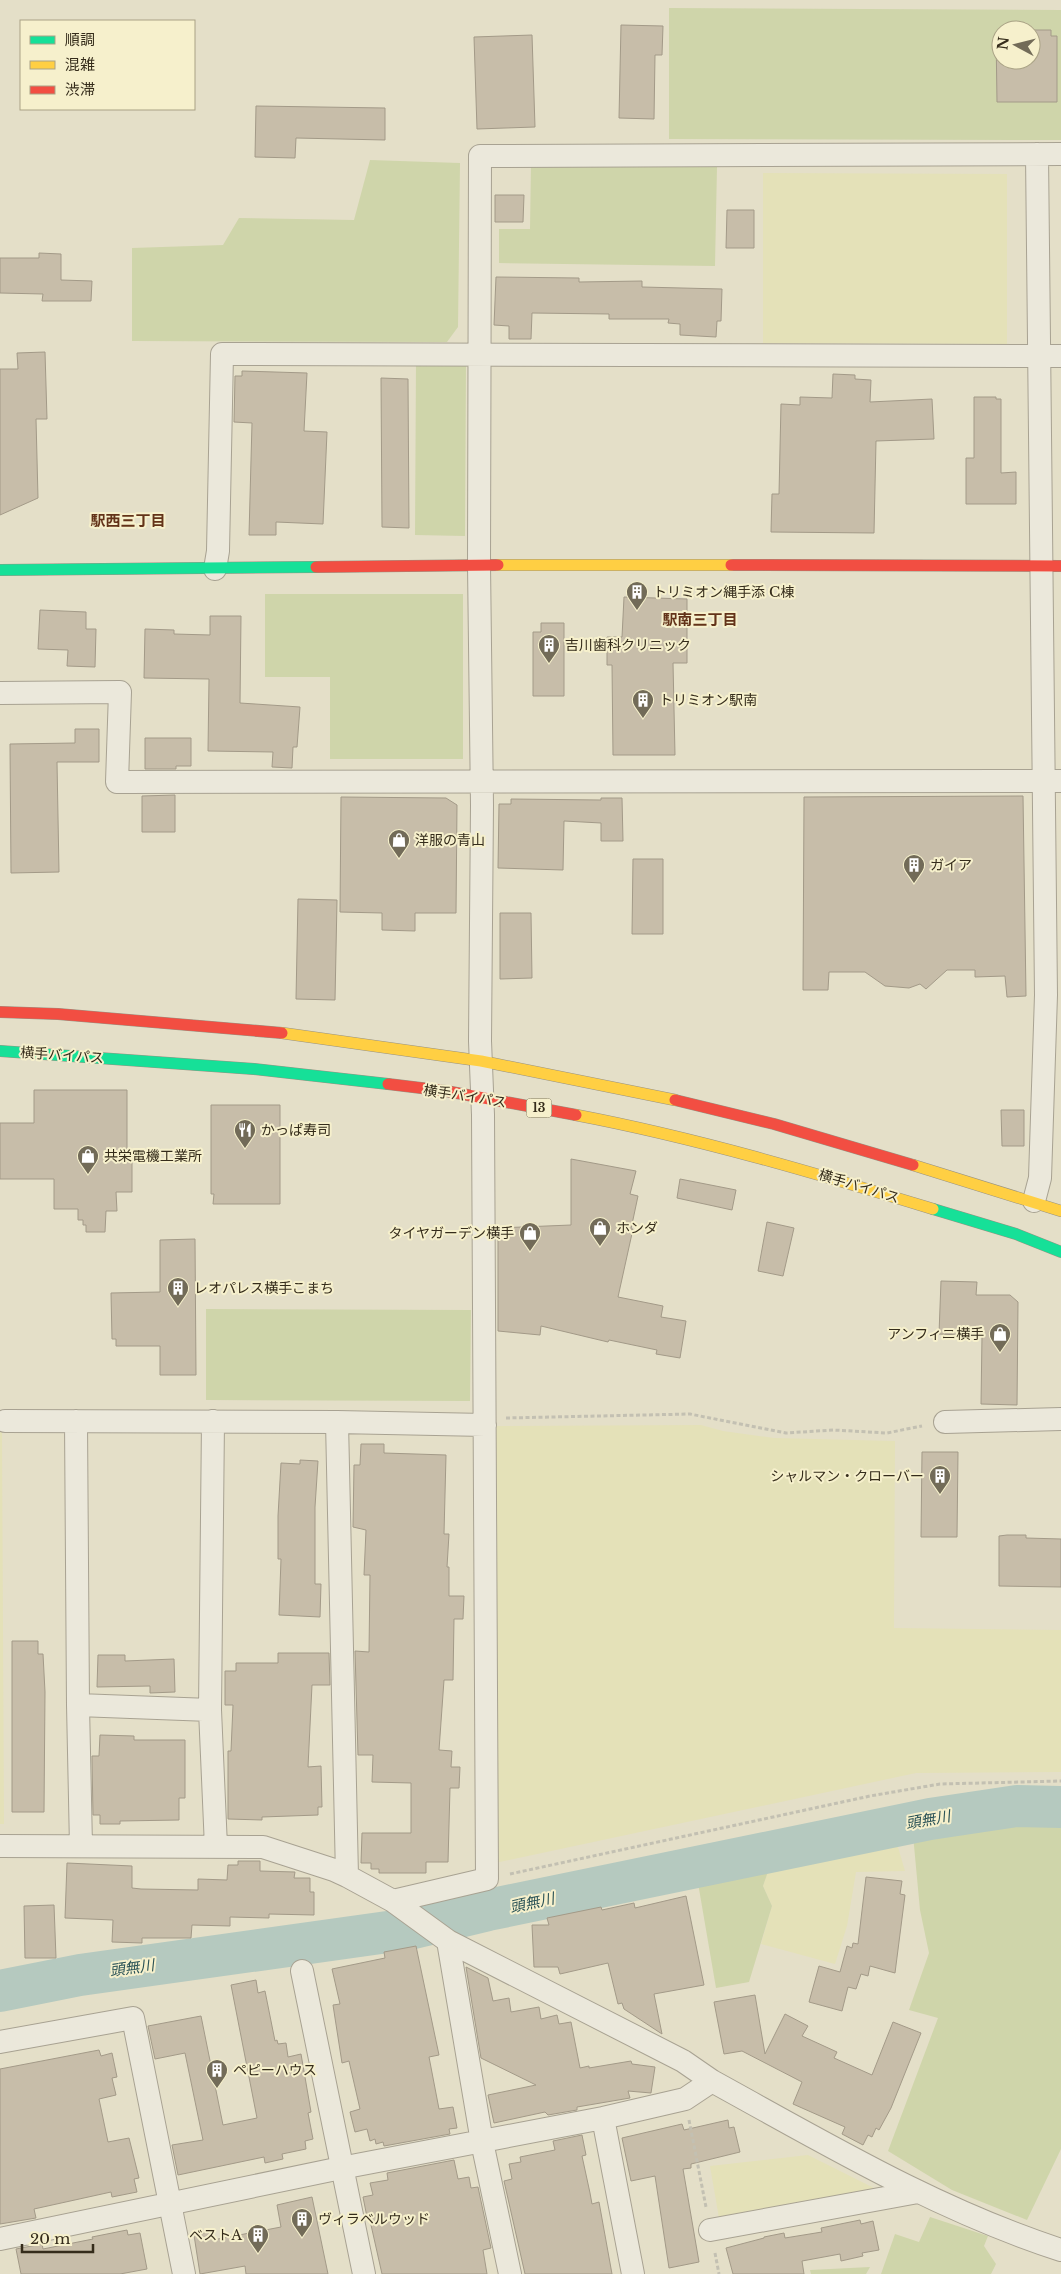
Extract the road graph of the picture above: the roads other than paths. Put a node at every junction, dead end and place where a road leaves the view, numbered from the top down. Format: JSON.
{"nodes":[{"id":1,"x":1037,"y":154,"type":"junction"},
{"id":2,"x":1061,"y":154,"type":"edge"},
{"id":3,"x":481,"y":354,"type":"junction"},
{"id":4,"x":1038,"y":356,"type":"junction"},
{"id":5,"x":1061,"y":356,"type":"edge"},
{"id":6,"x":479,"y":565,"type":"junction"},
{"id":7,"x":1051,"y":566,"type":"edge"},
{"id":8,"x":215,"y":569,"type":"junction"},
{"id":9,"x":0,"y":570,"type":"edge"},
{"id":10,"x":0,"y":693,"type":"edge"},
{"id":11,"x":1052,"y":781,"type":"edge"},
{"id":12,"x":482,"y":783,"type":"junction"},
{"id":13,"x":1053,"y":995,"type":"edge"},
{"id":14,"x":0,"y":1012,"type":"edge"},
{"id":15,"x":0,"y":1051,"type":"edge"},
{"id":16,"x":481,"y":1061,"type":"junction"},
{"id":17,"x":483,"y":1098,"type":"junction"},
{"id":18,"x":1034,"y":1201,"type":"junction"},
{"id":19,"x":1061,"y":1211,"type":"edge"},
{"id":20,"x":1061,"y":1252,"type":"edge"},
{"id":21,"x":1061,"y":1419,"type":"edge"},
{"id":22,"x":5,"y":1421,"type":"dead end"},
{"id":23,"x":76,"y":1421,"type":"junction"},
{"id":24,"x":213,"y":1421,"type":"junction"},
{"id":25,"x":485,"y":1421,"type":"junction"},
{"id":26,"x":337,"y":1422,"type":"junction"},
{"id":27,"x":945,"y":1422,"type":"road end"},
{"id":28,"x":78,"y":1705,"type":"junction"},
{"id":29,"x":210,"y":1710,"type":"junction"},
{"id":30,"x":0,"y":1846,"type":"edge"},
{"id":31,"x":81,"y":1846,"type":"junction"},
{"id":32,"x":216,"y":1847,"type":"junction"},
{"id":33,"x":347,"y":1876,"type":"junction"},
{"id":34,"x":394,"y":1901,"type":"junction"},
{"id":35,"x":448,"y":1941,"type":"junction"},
{"id":36,"x":302,"y":1971,"type":"dead end"},
{"id":37,"x":0,"y":2042,"type":"edge"},
{"id":38,"x":712,"y":2081,"type":"junction"},
{"id":39,"x":603,"y":2118,"type":"junction"},
{"id":40,"x":482,"y":2142,"type":"junction"},
{"id":41,"x":341,"y":2168,"type":"junction"},
{"id":42,"x":918,"y":2192,"type":"junction"},
{"id":43,"x":170,"y":2204,"type":"junction"},
{"id":44,"x":710,"y":2230,"type":"road end"},
{"id":45,"x":0,"y":2239,"type":"edge"},
{"id":46,"x":1061,"y":2250,"type":"edge"},
{"id":47,"x":184,"y":2274,"type":"edge"},
{"id":48,"x":364,"y":2274,"type":"edge"},
{"id":49,"x":510,"y":2274,"type":"edge"},
{"id":50,"x":633,"y":2274,"type":"edge"}],
"edges":[{"from":1,"to":2,"type":"street"},
{"from":1,"to":3,"type":"street"},
{"from":1,"to":4,"type":"street"},
{"from":3,"to":4,"type":"street"},
{"from":3,"to":6,"type":"street"},
{"from":3,"to":8,"type":"street"},
{"from":4,"to":5,"type":"street"},
{"from":4,"to":7,"type":"street"},
{"from":6,"to":7,"type":"main road"},
{"from":6,"to":8,"type":"main road"},
{"from":6,"to":12,"type":"street"},
{"from":7,"to":11,"type":"street"},
{"from":8,"to":9,"type":"main road"},
{"from":10,"to":12,"type":"street"},
{"from":11,"to":12,"type":"street"},
{"from":11,"to":13,"type":"street"},
{"from":12,"to":16,"type":"street"},
{"from":13,"to":18,"type":"street"},
{"from":14,"to":16,"type":"main road"},
{"from":15,"to":17,"type":"main road","name":"横手バイパス","number":"13"},
{"from":16,"to":17,"type":"street"},
{"from":16,"to":18,"type":"main road"},
{"from":17,"to":20,"type":"main road","name":"横手バイパス","number":"13"},
{"from":17,"to":25,"type":"street"},
{"from":18,"to":19,"type":"main road"},
{"from":21,"to":27,"type":"street"},
{"from":22,"to":23,"type":"street"},
{"from":23,"to":24,"type":"street"},
{"from":23,"to":28,"type":"street"},
{"from":24,"to":26,"type":"street"},
{"from":24,"to":29,"type":"street"},
{"from":25,"to":26,"type":"street"},
{"from":25,"to":34,"type":"street"},
{"from":26,"to":33,"type":"street"},
{"from":28,"to":29,"type":"street"},
{"from":28,"to":31,"type":"street"},
{"from":29,"to":32,"type":"street"},
{"from":30,"to":31,"type":"street"},
{"from":31,"to":32,"type":"street"},
{"from":32,"to":33,"type":"street"},
{"from":33,"to":34,"type":"street"},
{"from":34,"to":35,"type":"street"},
{"from":35,"to":38,"type":"street"},
{"from":35,"to":40,"type":"street"},
{"from":36,"to":41,"type":"street"},
{"from":37,"to":43,"type":"street"},
{"from":38,"to":39,"type":"street"},
{"from":38,"to":42,"type":"street"},
{"from":39,"to":40,"type":"street"},
{"from":39,"to":50,"type":"street"},
{"from":40,"to":41,"type":"street"},
{"from":40,"to":49,"type":"street"},
{"from":41,"to":43,"type":"street"},
{"from":41,"to":48,"type":"street"},
{"from":42,"to":44,"type":"street"},
{"from":42,"to":46,"type":"street"},
{"from":43,"to":45,"type":"street"},
{"from":43,"to":47,"type":"street"}]}
